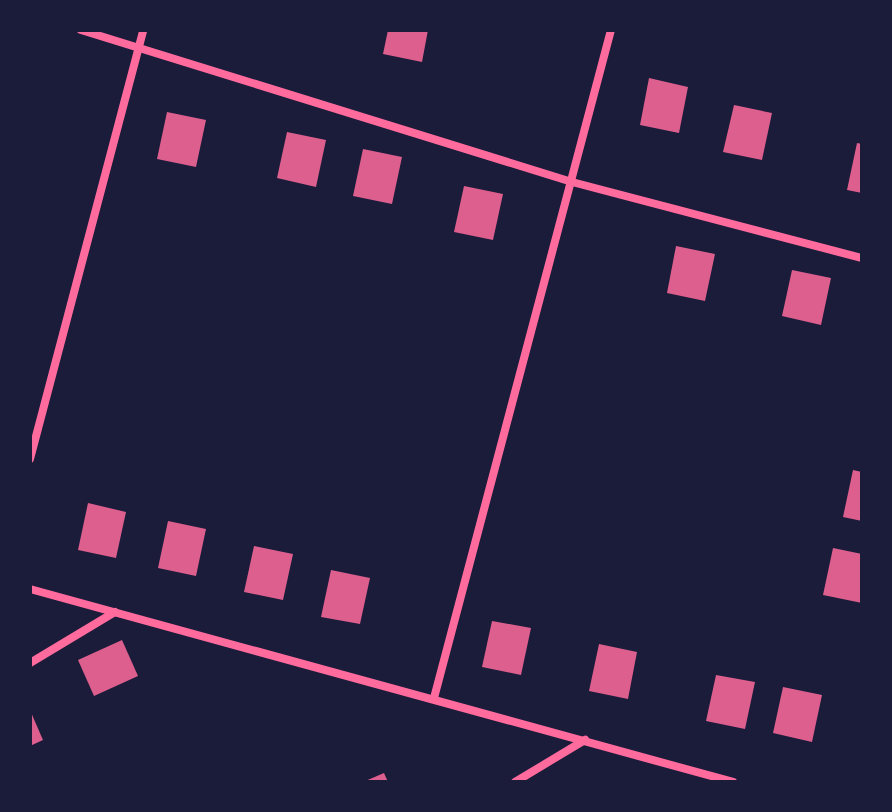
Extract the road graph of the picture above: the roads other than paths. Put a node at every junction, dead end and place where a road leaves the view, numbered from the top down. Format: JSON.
{"nodes":[{"id":1,"x":81,"y":30,"type":"edge"},
{"id":2,"x":143,"y":30,"type":"edge"},
{"id":3,"x":611,"y":30,"type":"edge"},
{"id":4,"x":139,"y":45,"type":"junction"},
{"id":5,"x":572,"y":182,"type":"junction"},
{"id":6,"x":862,"y":258,"type":"edge"},
{"id":7,"x":30,"y":459,"type":"edge"},
{"id":8,"x":30,"y":589,"type":"edge"},
{"id":9,"x":115,"y":612,"type":"junction"},
{"id":10,"x":30,"y":663,"type":"edge"},
{"id":11,"x":434,"y":698,"type":"junction"},
{"id":12,"x":585,"y":740,"type":"junction"},
{"id":13,"x":515,"y":782,"type":"edge"},
{"id":14,"x":733,"y":782,"type":"edge"}],
"edges":[{"from":1,"to":4,"type":"street"},
{"from":2,"to":4,"type":"street"},
{"from":3,"to":5,"type":"street"},
{"from":4,"to":5,"type":"street"},
{"from":4,"to":7,"type":"street"},
{"from":5,"to":6,"type":"street"},
{"from":5,"to":11,"type":"street"},
{"from":8,"to":9,"type":"street"},
{"from":9,"to":10,"type":"street"},
{"from":9,"to":11,"type":"street"},
{"from":11,"to":12,"type":"street"},
{"from":12,"to":13,"type":"street"},
{"from":12,"to":14,"type":"street"}]}
